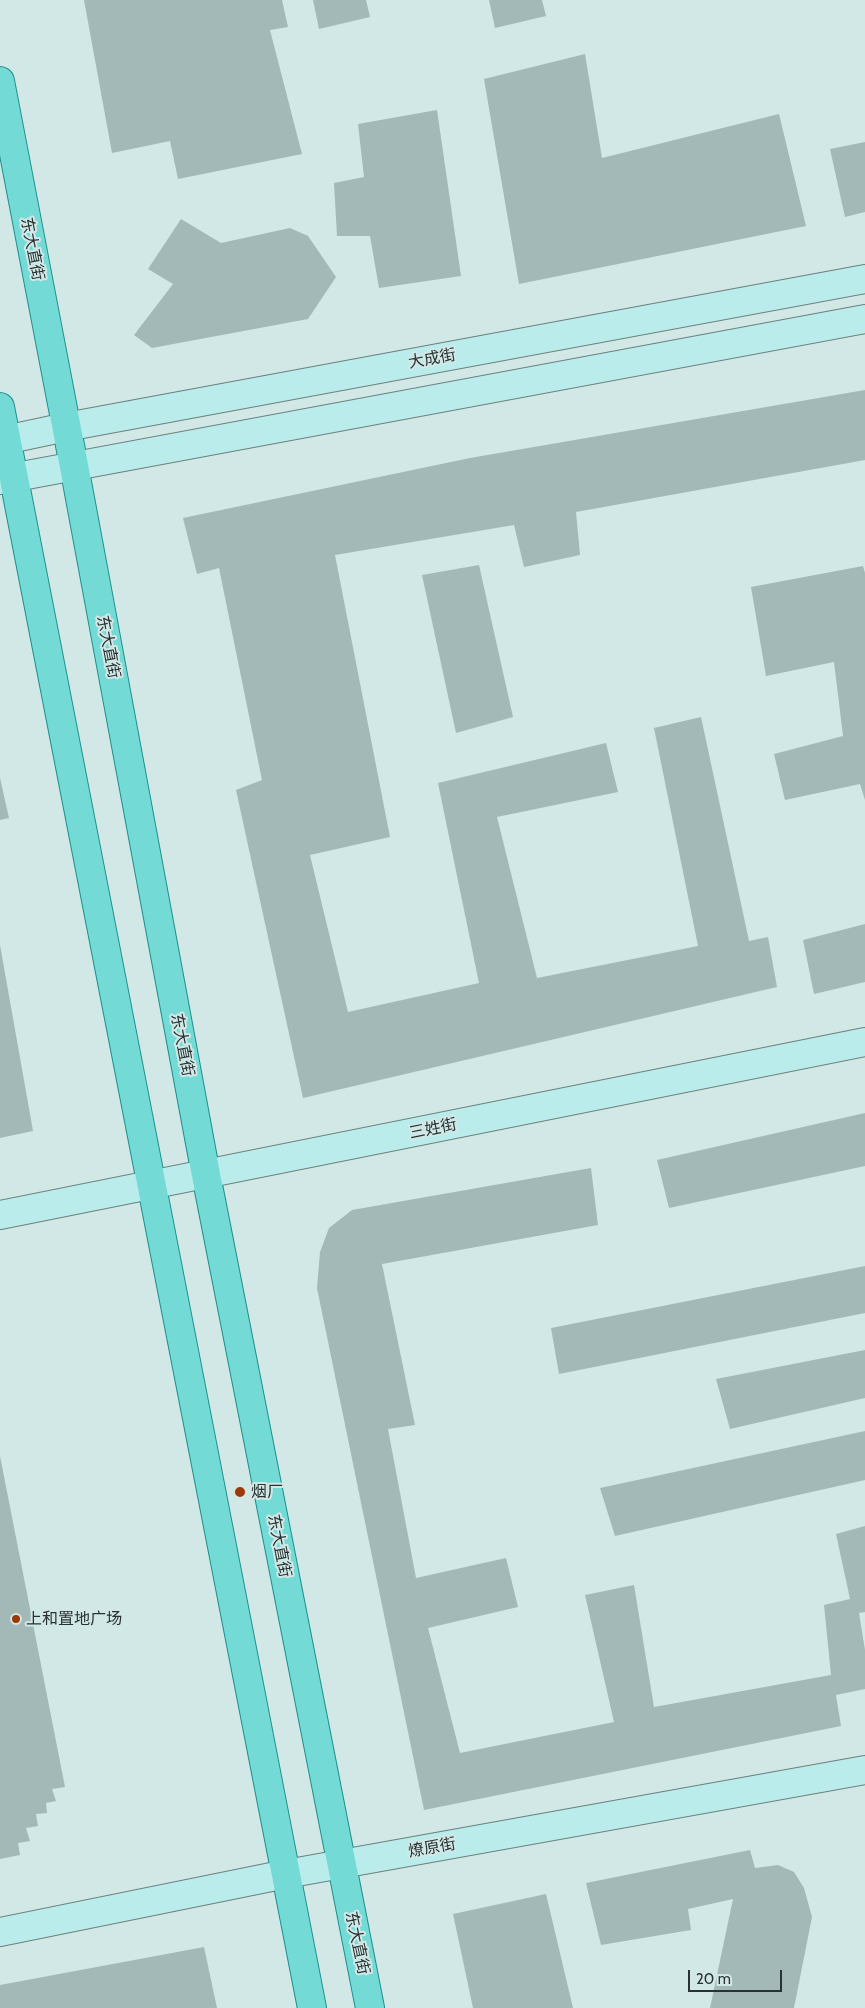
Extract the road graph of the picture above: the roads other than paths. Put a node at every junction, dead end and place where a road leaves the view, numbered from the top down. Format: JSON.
{"nodes":[{"id":1,"x":0,"y":81,"type":"edge"},
{"id":2,"x":865,"y":280,"type":"edge"},
{"id":3,"x":865,"y":319,"type":"edge"},
{"id":4,"x":0,"y":407,"type":"edge"},
{"id":5,"x":66,"y":427,"type":"junction"},
{"id":6,"x":3,"y":440,"type":"edge"},
{"id":7,"x":74,"y":466,"type":"junction"},
{"id":8,"x":7,"y":479,"type":"edge"},
{"id":9,"x":865,"y":1042,"type":"edge"},
{"id":10,"x":206,"y":1175,"type":"junction"},
{"id":11,"x":152,"y":1186,"type":"junction"},
{"id":12,"x":0,"y":1215,"type":"edge"},
{"id":13,"x":865,"y":1770,"type":"edge"},
{"id":14,"x":341,"y":1864,"type":"junction"},
{"id":15,"x":286,"y":1874,"type":"junction"},
{"id":16,"x":0,"y":1932,"type":"edge"},
{"id":17,"x":312,"y":2008,"type":"edge"},
{"id":18,"x":370,"y":2008,"type":"edge"}],
"edges":[{"from":1,"to":5,"type":"main road","name":"东大直街"},
{"from":2,"to":5,"type":"street","name":"大成街"},
{"from":3,"to":7,"type":"street"},
{"from":4,"to":6,"type":"main road"},
{"from":5,"to":6,"type":"street","name":"大成街"},
{"from":5,"to":7,"type":"main road","name":"东大直街"},
{"from":6,"to":8,"type":"main road"},
{"from":7,"to":8,"type":"street"},
{"from":7,"to":10,"type":"main road","name":"东大直街"},
{"from":8,"to":11,"type":"main road"},
{"from":9,"to":10,"type":"street","name":"三姓街"},
{"from":10,"to":11,"type":"street","name":"三姓街"},
{"from":10,"to":14,"type":"main road","name":"东大直街"},
{"from":11,"to":12,"type":"street","name":"三姓街"},
{"from":11,"to":15,"type":"main road"},
{"from":13,"to":14,"type":"street","name":"燎原街"},
{"from":14,"to":15,"type":"street","name":"燎原街"},
{"from":14,"to":18,"type":"main road","name":"东大直街"},
{"from":15,"to":16,"type":"street","name":"燎原街"},
{"from":15,"to":17,"type":"main road"}]}
